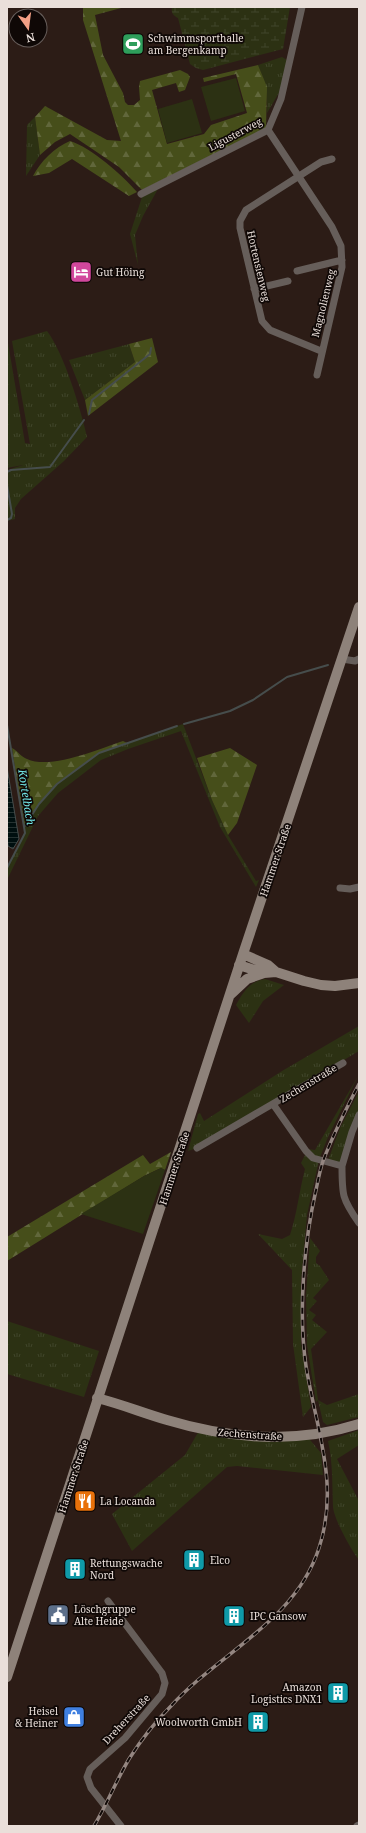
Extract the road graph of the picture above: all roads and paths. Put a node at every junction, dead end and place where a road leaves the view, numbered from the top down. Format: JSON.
{"nodes":[{"id":1,"x":302,"y":7,"type":"edge"},
{"id":2,"x":268,"y":130,"type":"junction"},
{"id":3,"x":332,"y":159,"type":"dead end"},
{"id":4,"x":298,"y":177,"type":"junction"},
{"id":5,"x":141,"y":194,"type":"dead end"},
{"id":6,"x":342,"y":260,"type":"junction"},
{"id":7,"x":297,"y":271,"type":"dead end"},
{"id":8,"x":288,"y":281,"type":"dead end"},
{"id":9,"x":254,"y":289,"type":"junction"},
{"id":10,"x":321,"y":351,"type":"junction"},
{"id":11,"x":317,"y":375,"type":"dead end"},
{"id":12,"x":359,"y":607,"type":"edge"},
{"id":13,"x":342,"y":659,"type":"junction"},
{"id":14,"x":359,"y":659,"type":"edge"},
{"id":15,"x":359,"y":887,"type":"edge"},
{"id":16,"x":340,"y":888,"type":"dead end"},
{"id":17,"x":243,"y":954,"type":"junction"},
{"id":18,"x":240,"y":965,"type":"junction"},
{"id":19,"x":276,"y":972,"type":"junction"},
{"id":20,"x":264,"y":973,"type":"junction"},
{"id":21,"x":359,"y":983,"type":"edge"},
{"id":22,"x":230,"y":995,"type":"junction"},
{"id":23,"x":342,"y":1063,"type":"dead end"},
{"id":24,"x":273,"y":1104,"type":"junction"},
{"id":25,"x":359,"y":1115,"type":"edge"},
{"id":26,"x":197,"y":1148,"type":"dead end"},
{"id":27,"x":342,"y":1166,"type":"junction"},
{"id":28,"x":359,"y":1223,"type":"edge"},
{"id":29,"x":97,"y":1398,"type":"junction"},
{"id":30,"x":359,"y":1424,"type":"edge"},
{"id":31,"x":108,"y":1601,"type":"dead end"},
{"id":32,"x":7,"y":1677,"type":"edge"},
{"id":33,"x":120,"y":1826,"type":"edge"}],
"edges":[{"from":1,"to":2,"type":"street","name":"Ligusterweg"},
{"from":2,"to":4,"type":"street","name":"Magnolienweg"},
{"from":2,"to":5,"type":"street","name":"Ligusterweg"},
{"from":3,"to":4,"type":"street"},
{"from":4,"to":6,"type":"street","name":"Magnolienweg"},
{"from":4,"to":9,"type":"street","name":"Hortensienweg"},
{"from":6,"to":7,"type":"street"},
{"from":6,"to":10,"type":"street","name":"Magnolienweg"},
{"from":8,"to":9,"type":"street"},
{"from":9,"to":10,"type":"street","name":"Hortensienweg"},
{"from":10,"to":11,"type":"street","name":"Magnolienweg"},
{"from":12,"to":13,"type":"main road","name":"Hammer Straße"},
{"from":13,"to":14,"type":"street"},
{"from":13,"to":17,"type":"main road","name":"Hammer Straße"},
{"from":15,"to":16,"type":"street"},
{"from":17,"to":18,"type":"main road","name":"Hammer Straße"},
{"from":17,"to":19,"type":"main road"},
{"from":18,"to":20,"type":"main road"},
{"from":18,"to":22,"type":"main road","name":"Hammer Straße"},
{"from":19,"to":20,"type":"main road"},
{"from":19,"to":21,"type":"main road"},
{"from":20,"to":22,"type":"main road"},
{"from":22,"to":29,"type":"main road","name":"Hammer Straße"},
{"from":23,"to":24,"type":"street","name":"Zechenstraße"},
{"from":24,"to":26,"type":"street","name":"Zechenstraße"},
{"from":24,"to":27,"type":"street","name":"Zechenstraße"},
{"from":25,"to":27,"type":"street"},
{"from":27,"to":28,"type":"street"},
{"from":29,"to":30,"type":"main road","name":"Zechenstraße"},
{"from":29,"to":32,"type":"main road","name":"Hammer Straße"},
{"from":31,"to":33,"type":"street","name":"Dreherstraße"}]}
